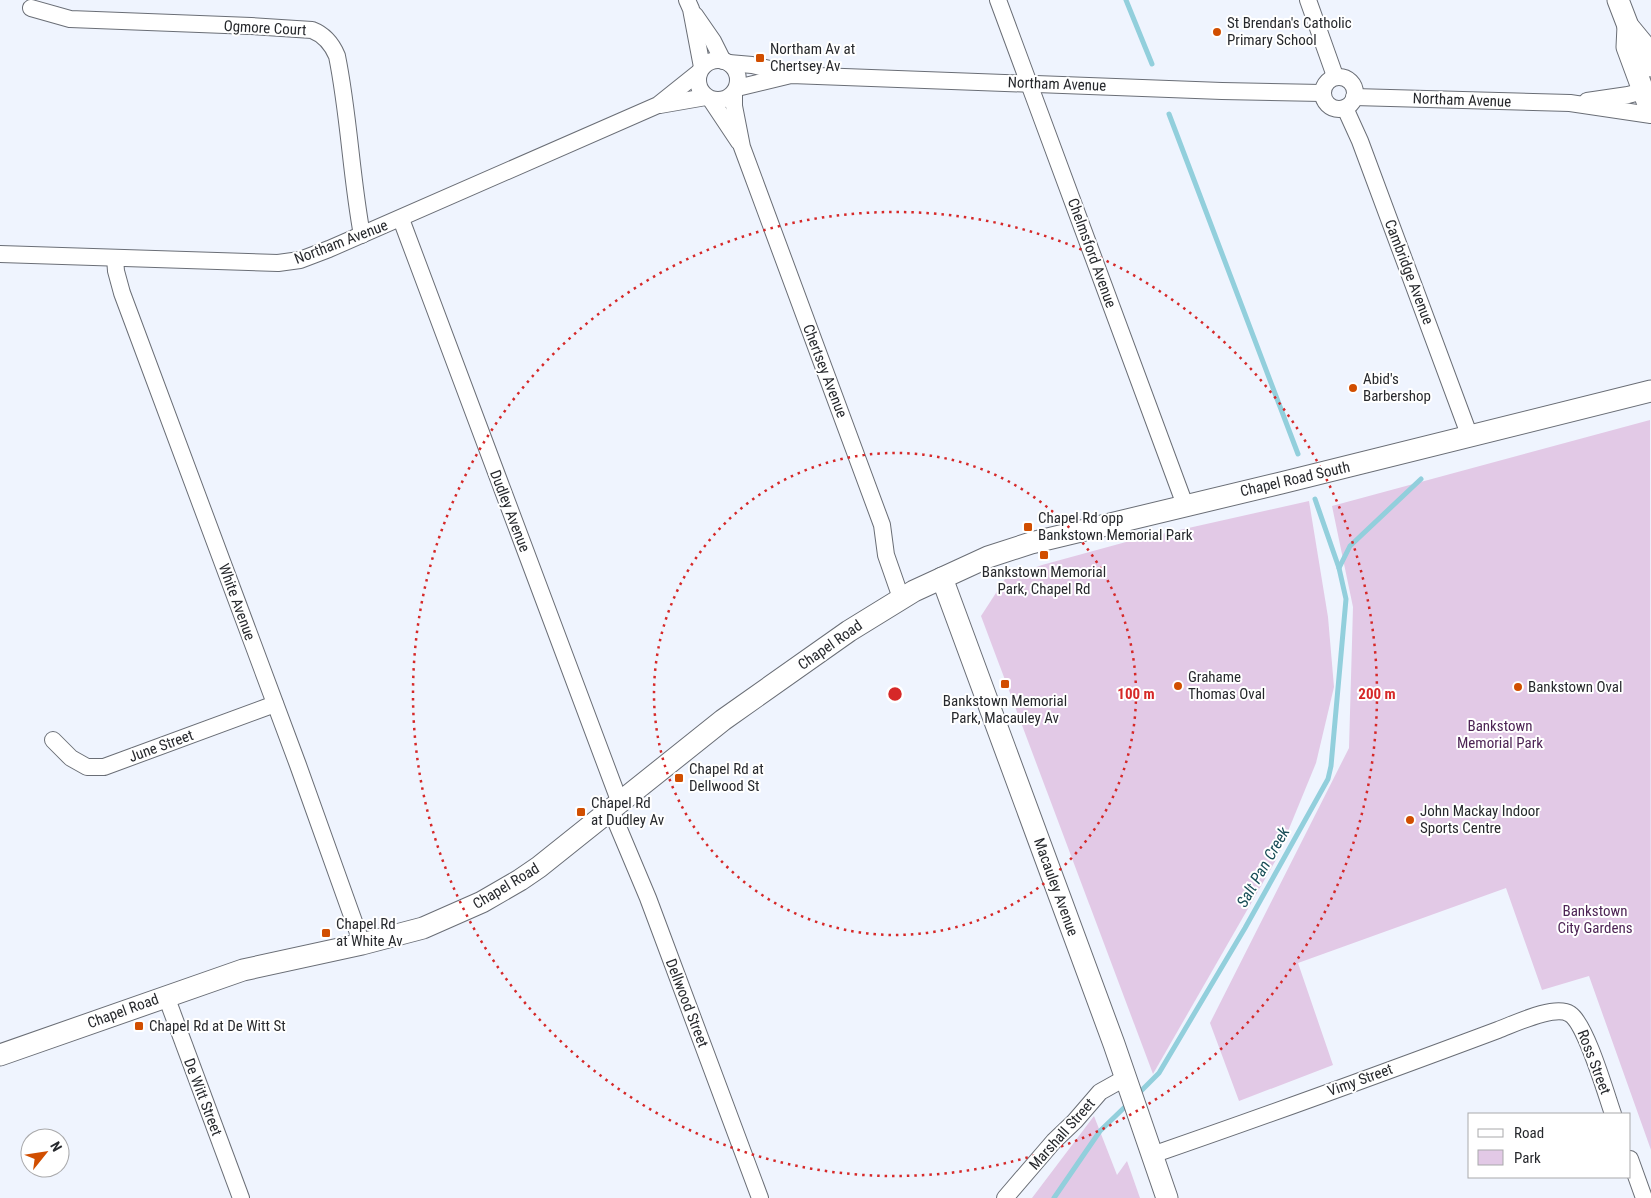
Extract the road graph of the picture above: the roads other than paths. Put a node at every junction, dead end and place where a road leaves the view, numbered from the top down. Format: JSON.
{"nodes":[{"id":1,"x":998,"y":0,"type":"edge"},
{"id":2,"x":1308,"y":0,"type":"edge"},
{"id":3,"x":1618,"y":0,"type":"edge"},
{"id":4,"x":689,"y":4,"type":"edge"},
{"id":5,"x":31,"y":8,"type":"dead end"},
{"id":6,"x":1628,"y":26,"type":"junction"},
{"id":7,"x":726,"y":62,"type":"junction"},
{"id":8,"x":1651,"y":66,"type":"edge"},
{"id":9,"x":700,"y":70,"type":"junction"},
{"id":10,"x":791,"y":74,"type":"junction"},
{"id":11,"x":1335,"y":76,"type":"junction"},
{"id":12,"x":1028,"y":83,"type":"junction"},
{"id":13,"x":735,"y":91,"type":"junction"},
{"id":14,"x":1643,"y":91,"type":"junction"},
{"id":15,"x":1322,"y":93,"type":"junction"},
{"id":16,"x":708,"y":98,"type":"junction"},
{"id":17,"x":1350,"y":102,"type":"junction"},
{"id":18,"x":1570,"y":103,"type":"junction"},
{"id":19,"x":658,"y":105,"type":"junction"},
{"id":20,"x":1651,"y":113,"type":"edge"},
{"id":21,"x":742,"y":147,"type":"junction"},
{"id":22,"x":401,"y":219,"type":"junction"},
{"id":23,"x":362,"y":235,"type":"junction"},
{"id":24,"x":0,"y":254,"type":"edge"},
{"id":25,"x":115,"y":258,"type":"junction"},
{"id":26,"x":1651,"y":392,"type":"edge"},
{"id":27,"x":1470,"y":437,"type":"junction"},
{"id":28,"x":1185,"y":505,"type":"junction"},
{"id":29,"x":942,"y":578,"type":"junction"},
{"id":30,"x":901,"y":598,"type":"junction"},
{"id":31,"x":275,"y":704,"type":"junction"},
{"id":32,"x":53,"y":740,"type":"dead end"},
{"id":33,"x":615,"y":806,"type":"junction"},
{"id":34,"x":362,"y":944,"type":"junction"},
{"id":35,"x":166,"y":996,"type":"junction"},
{"id":36,"x":1570,"y":1013,"type":"joint"},
{"id":37,"x":0,"y":1055,"type":"edge"},
{"id":38,"x":1125,"y":1078,"type":"junction"},
{"id":39,"x":1613,"y":1113,"type":"edge"},
{"id":40,"x":1152,"y":1155,"type":"junction"},
{"id":41,"x":1631,"y":1162,"type":"edge"},
{"id":42,"x":242,"y":1198,"type":"edge"},
{"id":43,"x":760,"y":1198,"type":"edge"},
{"id":44,"x":1005,"y":1198,"type":"edge"},
{"id":45,"x":1167,"y":1198,"type":"edge"},
{"id":46,"x":1644,"y":1198,"type":"edge"}],
"edges":[{"from":1,"to":12,"type":"street","name":"Chelmsford Avenue"},
{"from":2,"to":11,"type":"street"},
{"from":3,"to":6,"type":"main road"},
{"from":4,"to":7,"type":"street"},
{"from":4,"to":9,"type":"street"},
{"from":5,"to":23,"type":"street","name":"Ogmore Court"},
{"from":6,"to":8,"type":"main road"},
{"from":6,"to":14,"type":"main road"},
{"from":7,"to":9,"type":"street"},
{"from":7,"to":10,"type":"street","name":"Northam Avenue"},
{"from":7,"to":13,"type":"street"},
{"from":9,"to":16,"type":"street"},
{"from":9,"to":19,"type":"street","name":"Northam Avenue"},
{"from":10,"to":12,"type":"street","name":"Northam Avenue"},
{"from":10,"to":13,"type":"street","name":"Northam Avenue"},
{"from":11,"to":15,"type":"street"},
{"from":11,"to":17,"type":"street"},
{"from":12,"to":15,"type":"street","name":"Northam Avenue"},
{"from":12,"to":28,"type":"street","name":"Chelmsford Avenue"},
{"from":13,"to":16,"type":"street"},
{"from":13,"to":21,"type":"street","name":"Chertsey Avenue"},
{"from":14,"to":18,"type":"street","name":"Northam Avenue"},
{"from":14,"to":20,"type":"main road"},
{"from":15,"to":17,"type":"street"},
{"from":16,"to":19,"type":"street","name":"Northam Avenue"},
{"from":16,"to":21,"type":"street","name":"Chertsey Avenue"},
{"from":17,"to":18,"type":"street","name":"Northam Avenue"},
{"from":17,"to":27,"type":"street","name":"Cambridge Avenue"},
{"from":18,"to":20,"type":"street","name":"Northam Avenue"},
{"from":19,"to":22,"type":"street","name":"Northam Avenue"},
{"from":21,"to":30,"type":"street","name":"Chertsey Avenue"},
{"from":22,"to":23,"type":"street","name":"Northam Avenue"},
{"from":22,"to":33,"type":"street","name":"Dudley Avenue"},
{"from":23,"to":25,"type":"street","name":"Northam Avenue"},
{"from":24,"to":25,"type":"street","name":"Northam Avenue"},
{"from":25,"to":31,"type":"street","name":"White Avenue"},
{"from":26,"to":27,"type":"main road","name":"Chapel Road South"},
{"from":27,"to":28,"type":"main road","name":"Chapel Road South"},
{"from":28,"to":29,"type":"main road","name":"Chapel Road South"},
{"from":29,"to":30,"type":"main road","name":"Chapel Road"},
{"from":29,"to":38,"type":"main road","name":"Macauley Avenue"},
{"from":30,"to":33,"type":"main road","name":"Chapel Road"},
{"from":31,"to":32,"type":"street","name":"June Street"},
{"from":31,"to":34,"type":"street","name":"White Avenue"},
{"from":33,"to":34,"type":"main road","name":"Chapel Road"},
{"from":33,"to":43,"type":"street","name":"Dellwood Street"},
{"from":34,"to":35,"type":"main road","name":"Chapel Road"},
{"from":35,"to":37,"type":"main road","name":"Chapel Road"},
{"from":35,"to":42,"type":"street","name":"De Witt Street"},
{"from":36,"to":39,"type":"street","name":"Ross Street"},
{"from":36,"to":40,"type":"street","name":"Vimy Street"},
{"from":38,"to":40,"type":"main road","name":"Macauley Avenue"},
{"from":38,"to":44,"type":"street","name":"Marshall Street"},
{"from":40,"to":45,"type":"main road","name":"Macauley Avenue"},
{"from":41,"to":46,"type":"street"}]}
